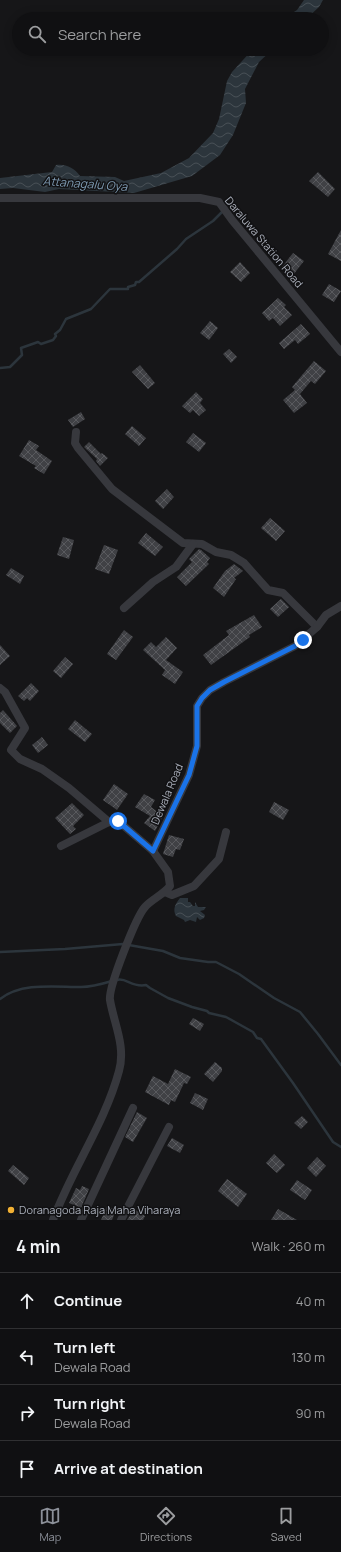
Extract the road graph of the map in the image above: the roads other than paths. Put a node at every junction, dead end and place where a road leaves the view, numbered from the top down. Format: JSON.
{"nodes":[{"id":1,"x":0,"y":198,"type":"edge"},
{"id":2,"x":341,"y":352,"type":"edge"},
{"id":3,"x":76,"y":432,"type":"dead end"},
{"id":4,"x":193,"y":544,"type":"junction"},
{"id":5,"x":341,"y":606,"type":"edge"},
{"id":6,"x":124,"y":608,"type":"dead end"},
{"id":7,"x":317,"y":627,"type":"junction"},
{"id":8,"x":0,"y":688,"type":"edge"},
{"id":9,"x":109,"y":822,"type":"junction"},
{"id":10,"x":226,"y":832,"type":"dead end"},
{"id":11,"x":61,"y":846,"type":"dead end"},
{"id":12,"x":153,"y":851,"type":"junction"},
{"id":13,"x":165,"y":892,"type":"junction"},
{"id":14,"x":133,"y":1108,"type":"dead end"},
{"id":15,"x":169,"y":1127,"type":"dead end"},
{"id":16,"x":53,"y":1220,"type":"edge"},
{"id":17,"x":82,"y":1220,"type":"edge"},
{"id":18,"x":121,"y":1220,"type":"edge"}],
"edges":[{"from":1,"to":2,"type":"street","name":"Daraluwa Station Road"},
{"from":3,"to":4,"type":"street"},
{"from":4,"to":6,"type":"street"},
{"from":4,"to":7,"type":"street"},
{"from":5,"to":7,"type":"street","name":"Dewala Road"},
{"from":7,"to":12,"type":"street","name":"Dewala Road"},
{"from":8,"to":9,"type":"street"},
{"from":9,"to":11,"type":"street"},
{"from":9,"to":12,"type":"street"},
{"from":10,"to":13,"type":"street"},
{"from":12,"to":13,"type":"street"},
{"from":13,"to":16,"type":"street"},
{"from":14,"to":17,"type":"street"},
{"from":15,"to":18,"type":"street"}]}
